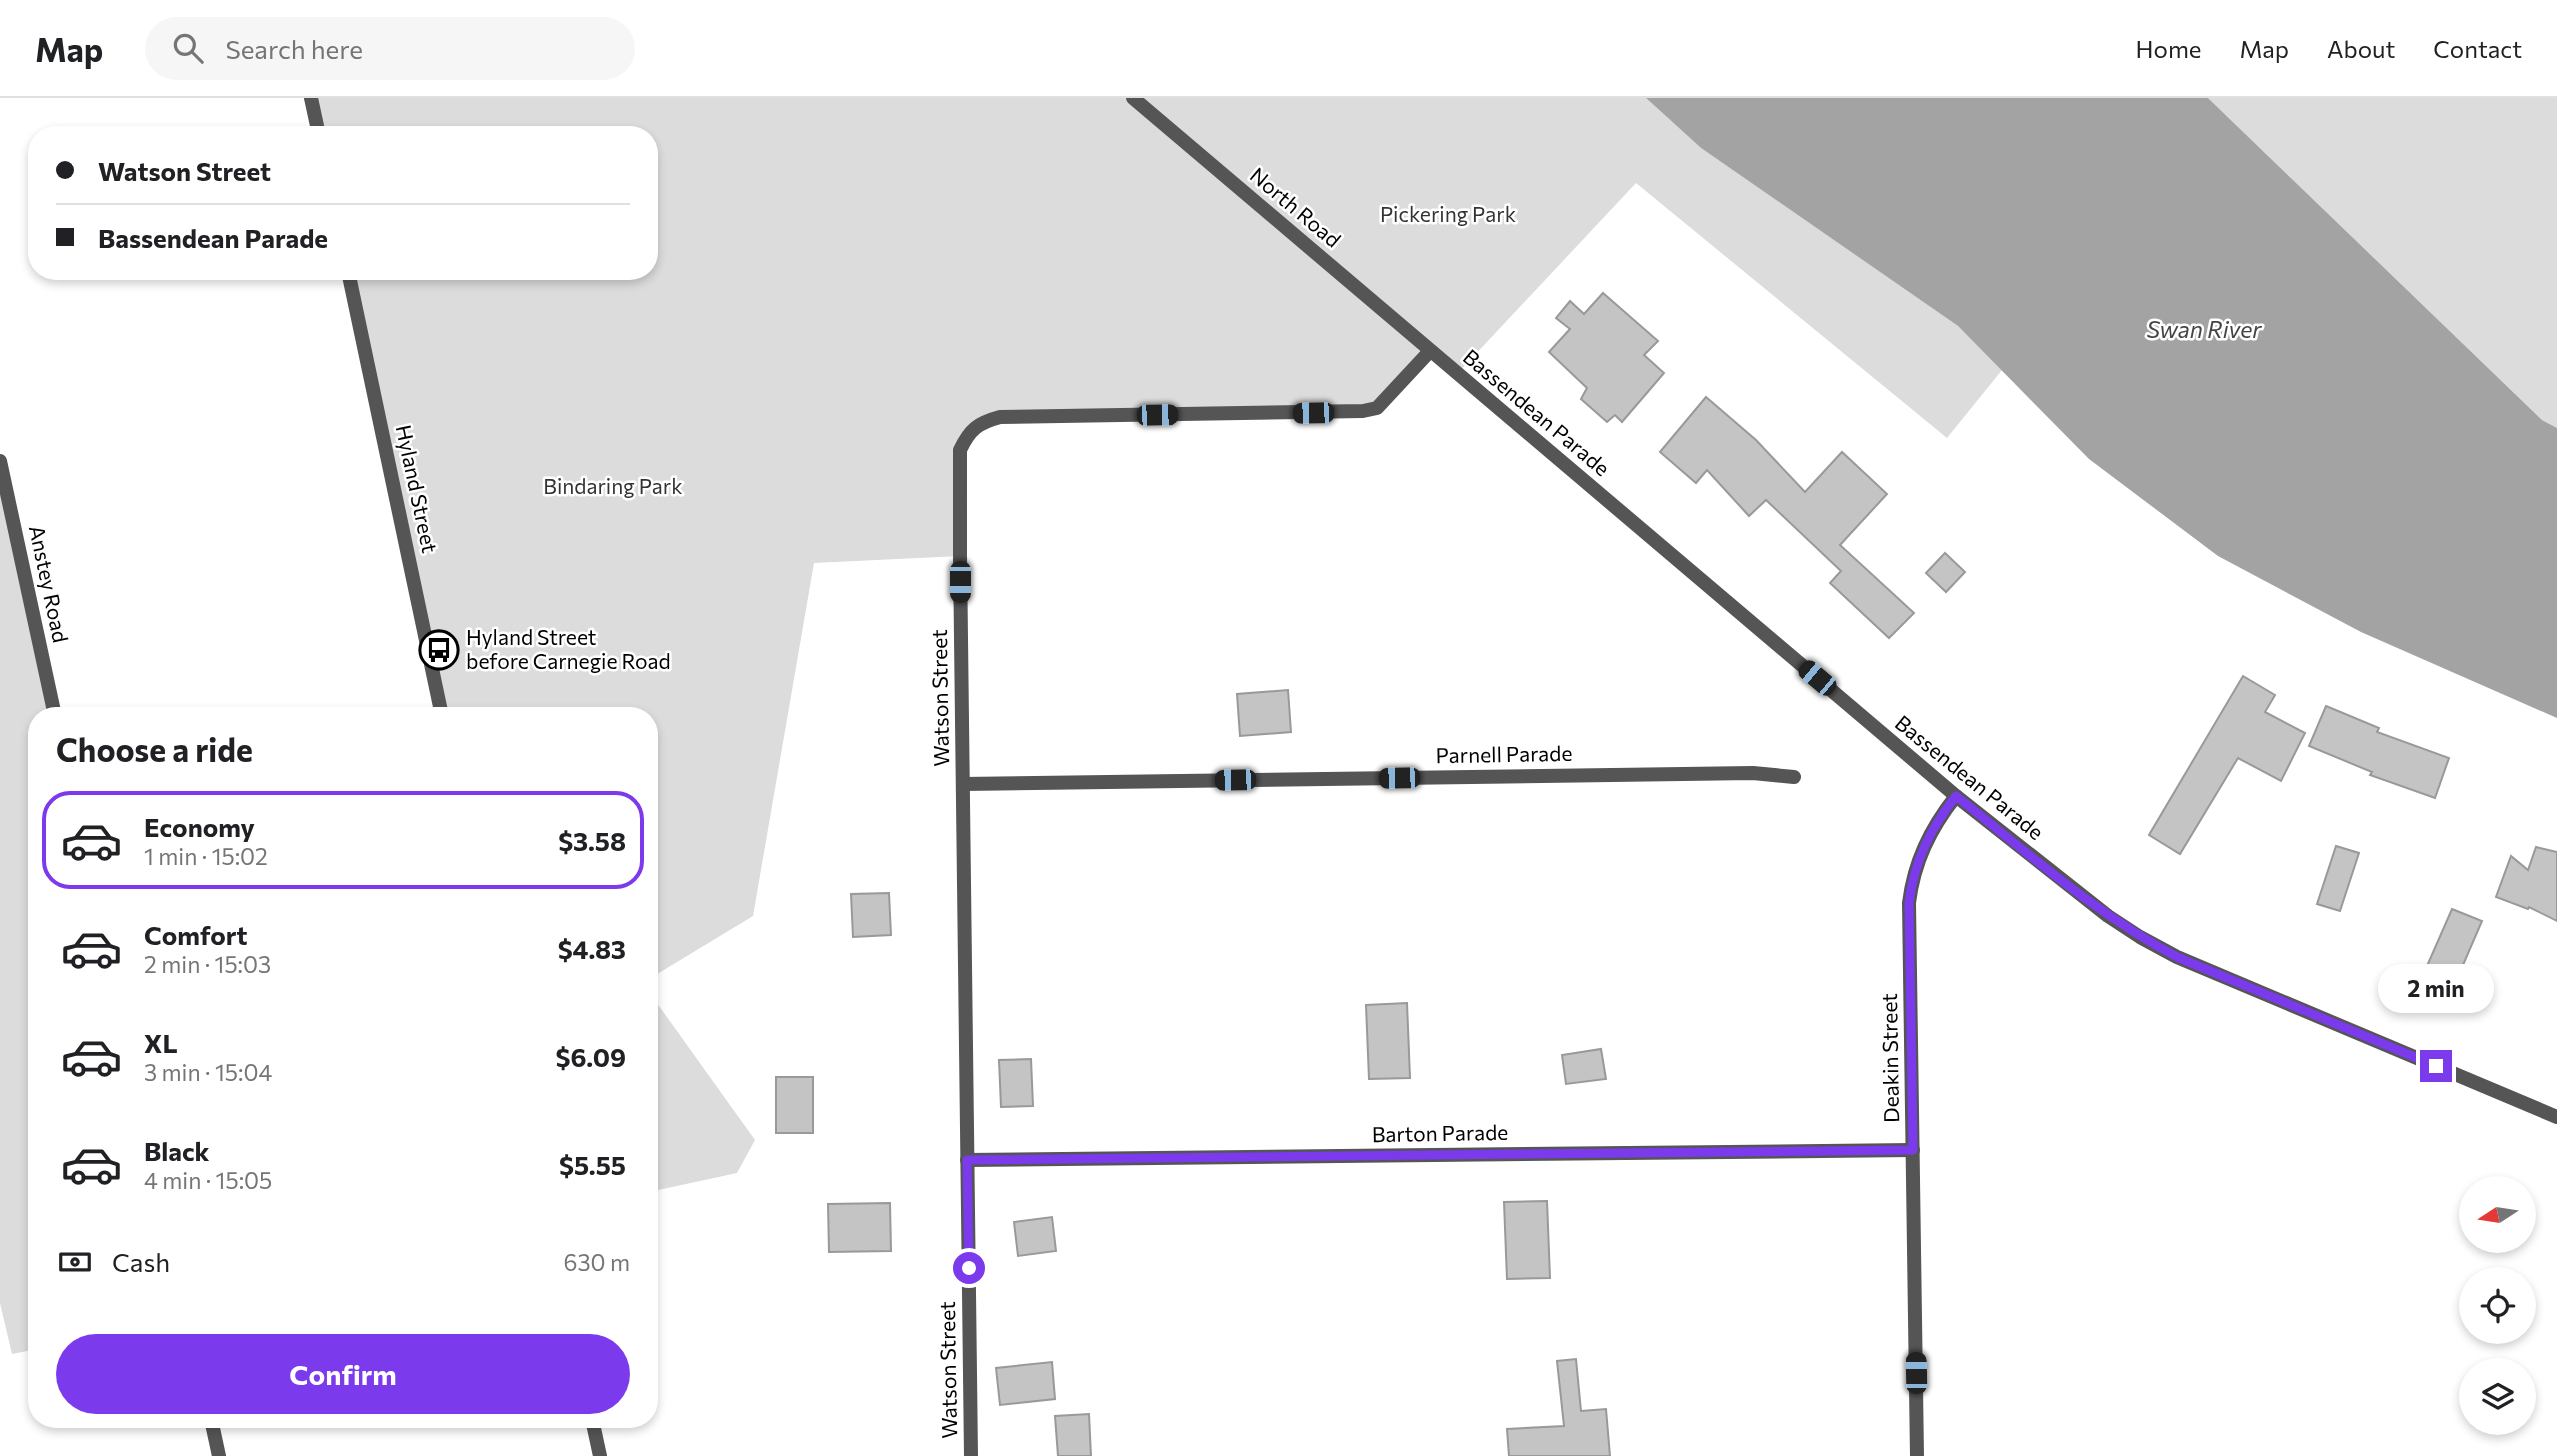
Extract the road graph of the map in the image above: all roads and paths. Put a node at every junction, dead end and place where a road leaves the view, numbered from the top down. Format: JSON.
{"nodes":[{"id":1,"x":311,"y":98,"type":"edge"},
{"id":2,"x":1133,"y":98,"type":"edge"},
{"id":3,"x":316,"y":126,"type":"edge"},
{"id":4,"x":350,"y":280,"type":"edge"},
{"id":5,"x":1430,"y":351,"type":"junction"},
{"id":6,"x":0,"y":461,"type":"edge"},
{"id":7,"x":53,"y":707,"type":"edge"},
{"id":8,"x":440,"y":707,"type":"edge"},
{"id":9,"x":1794,"y":777,"type":"dead end"},
{"id":10,"x":963,"y":784,"type":"junction"},
{"id":11,"x":1956,"y":796,"type":"junction"},
{"id":12,"x":2557,"y":1117,"type":"edge"},
{"id":13,"x":1913,"y":1150,"type":"junction"},
{"id":14,"x":967,"y":1160,"type":"junction"},
{"id":15,"x":213,"y":1428,"type":"edge"},
{"id":16,"x":594,"y":1428,"type":"edge"},
{"id":17,"x":219,"y":1456,"type":"edge"},
{"id":18,"x":600,"y":1456,"type":"edge"},
{"id":19,"x":971,"y":1456,"type":"edge"},
{"id":20,"x":1917,"y":1456,"type":"edge"}],
"edges":[{"from":1,"to":3,"type":"street"},
{"from":2,"to":5,"type":"street","name":"North Road"},
{"from":4,"to":8,"type":"street","name":"Hyland Street"},
{"from":5,"to":10,"type":"street","name":"Watson Street"},
{"from":5,"to":11,"type":"street","name":"Bassendean Parade"},
{"from":6,"to":7,"type":"street","name":"Anstey Road"},
{"from":9,"to":10,"type":"street","name":"Parnell Parade"},
{"from":10,"to":14,"type":"street","name":"Watson Street"},
{"from":11,"to":12,"type":"street","name":"Bassendean Parade"},
{"from":11,"to":13,"type":"street","name":"Deakin Street"},
{"from":13,"to":14,"type":"street","name":"Barton Parade"},
{"from":13,"to":20,"type":"street","name":"Deakin Street"},
{"from":14,"to":19,"type":"street","name":"Watson Street"},
{"from":15,"to":17,"type":"street"},
{"from":16,"to":18,"type":"street"}]}
